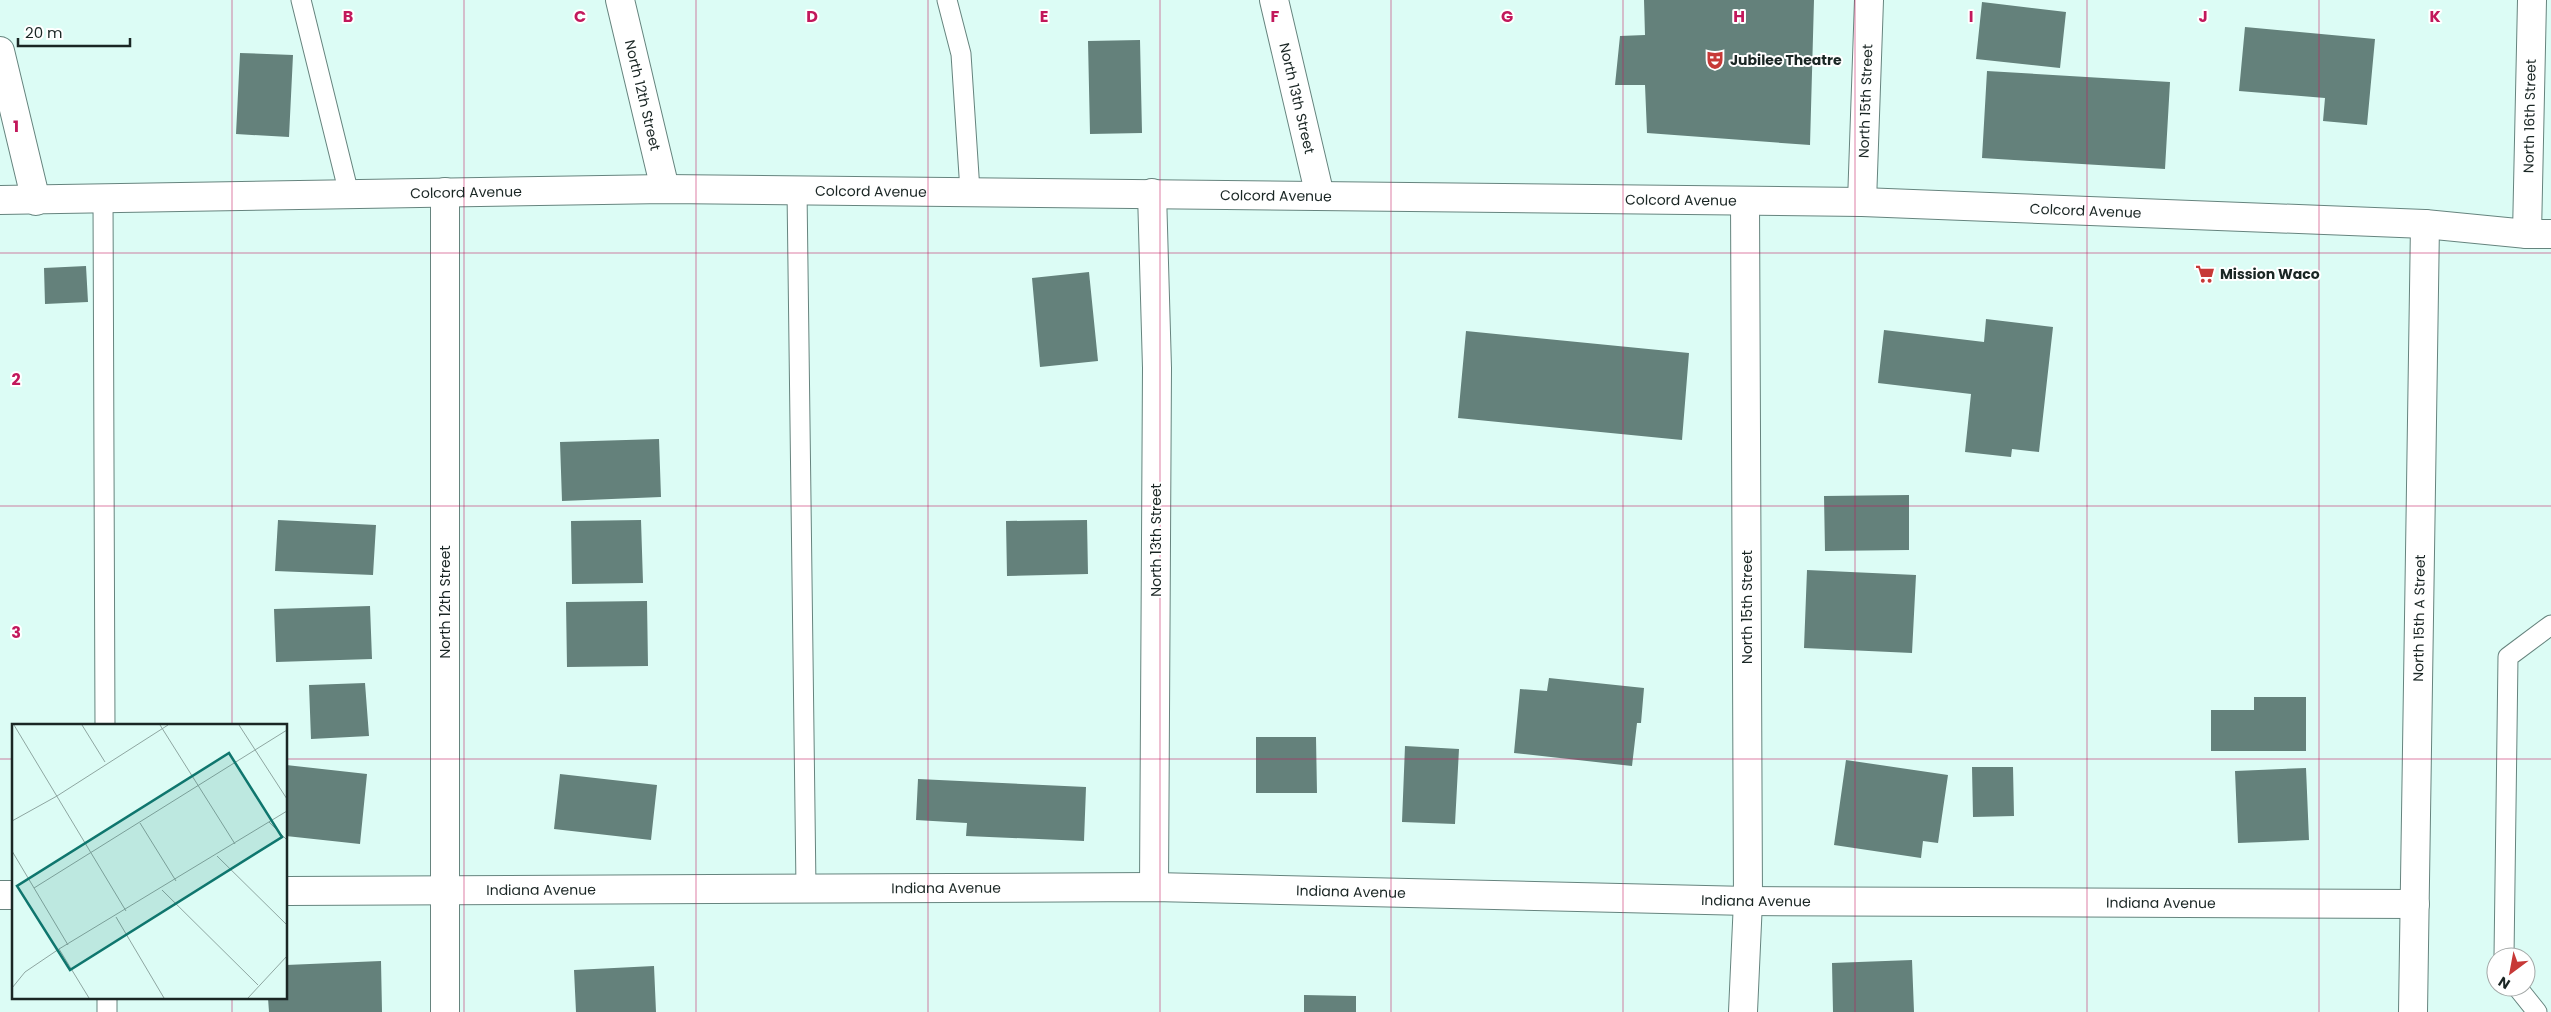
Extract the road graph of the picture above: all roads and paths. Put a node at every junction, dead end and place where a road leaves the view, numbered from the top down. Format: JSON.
{"nodes":[{"id":1,"x":301,"y":0,"type":"edge"},
{"id":2,"x":620,"y":0,"type":"edge"},
{"id":3,"x":947,"y":0,"type":"edge"},
{"id":4,"x":1274,"y":0,"type":"edge"},
{"id":5,"x":1869,"y":0,"type":"edge"},
{"id":6,"x":2532,"y":0,"type":"edge"},
{"id":7,"x":0,"y":51,"type":"edge"},
{"id":8,"x":665,"y":189,"type":"junction"},
{"id":9,"x":797,"y":190,"type":"junction"},
{"id":10,"x":970,"y":191,"type":"junction"},
{"id":11,"x":445,"y":192,"type":"junction"},
{"id":12,"x":1152,"y":193,"type":"junction"},
{"id":13,"x":349,"y":194,"type":"junction"},
{"id":14,"x":1320,"y":196,"type":"junction"},
{"id":15,"x":103,"y":199,"type":"junction"},
{"id":16,"x":0,"y":200,"type":"edge"},
{"id":17,"x":36,"y":201,"type":"junction"},
{"id":18,"x":1745,"y":201,"type":"junction"},
{"id":19,"x":1862,"y":202,"type":"junction"},
{"id":20,"x":2425,"y":224,"type":"junction"},
{"id":21,"x":2539,"y":234,"type":"edge"},
{"id":22,"x":2551,"y":625,"type":"edge"},
{"id":23,"x":105,"y":724,"type":"edge"},
{"id":24,"x":1154,"y":887,"type":"junction"},
{"id":25,"x":445,"y":888,"type":"junction"},
{"id":26,"x":806,"y":888,"type":"junction"},
{"id":27,"x":288,"y":891,"type":"edge"},
{"id":28,"x":1748,"y":900,"type":"junction"},
{"id":29,"x":2415,"y":904,"type":"junction"},
{"id":30,"x":2504,"y":947,"type":"edge"},
{"id":31,"x":2525,"y":997,"type":"edge"},
{"id":32,"x":445,"y":1012,"type":"edge"},
{"id":33,"x":1743,"y":1012,"type":"edge"},
{"id":34,"x":2413,"y":1012,"type":"edge"},
{"id":35,"x":2537,"y":1012,"type":"edge"}],
"edges":[{"from":1,"to":13,"type":"lane"},
{"from":2,"to":8,"type":"street","name":"North 12th Street"},
{"from":3,"to":10,"type":"lane"},
{"from":4,"to":14,"type":"street","name":"North 13th Street"},
{"from":5,"to":19,"type":"street","name":"North 15th Street"},
{"from":6,"to":21,"type":"street","name":"North 16th Street"},
{"from":7,"to":17,"type":"street"},
{"from":8,"to":9,"type":"street","name":"Colcord Avenue"},
{"from":8,"to":11,"type":"street","name":"Colcord Avenue"},
{"from":9,"to":10,"type":"street","name":"Colcord Avenue"},
{"from":9,"to":26,"type":"lane"},
{"from":10,"to":12,"type":"street","name":"Colcord Avenue"},
{"from":11,"to":13,"type":"street","name":"Colcord Avenue"},
{"from":11,"to":25,"type":"street","name":"North 12th Street"},
{"from":12,"to":14,"type":"street","name":"Colcord Avenue"},
{"from":12,"to":24,"type":"street","name":"North 13th Street"},
{"from":13,"to":15,"type":"street","name":"Colcord Avenue"},
{"from":14,"to":18,"type":"street","name":"Colcord Avenue"},
{"from":15,"to":17,"type":"street","name":"Colcord Avenue"},
{"from":15,"to":23,"type":"lane"},
{"from":16,"to":17,"type":"street","name":"Colcord Avenue"},
{"from":18,"to":19,"type":"street","name":"Colcord Avenue"},
{"from":18,"to":28,"type":"street","name":"North 15th Street"},
{"from":19,"to":20,"type":"street","name":"Colcord Avenue"},
{"from":20,"to":21,"type":"street","name":"Colcord Avenue"},
{"from":20,"to":29,"type":"street","name":"North 15th A Street"},
{"from":22,"to":30,"type":"lane"},
{"from":24,"to":26,"type":"street","name":"Indiana Avenue"},
{"from":24,"to":28,"type":"street","name":"Indiana Avenue"},
{"from":25,"to":26,"type":"street","name":"Indiana Avenue"},
{"from":25,"to":27,"type":"street","name":"Indiana Avenue"},
{"from":25,"to":32,"type":"street","name":"North 12th Street"},
{"from":28,"to":29,"type":"street","name":"Indiana Avenue"},
{"from":28,"to":33,"type":"street","name":"North 15th Street"},
{"from":29,"to":34,"type":"street","name":"North 15th A Street"},
{"from":31,"to":35,"type":"lane"}]}
